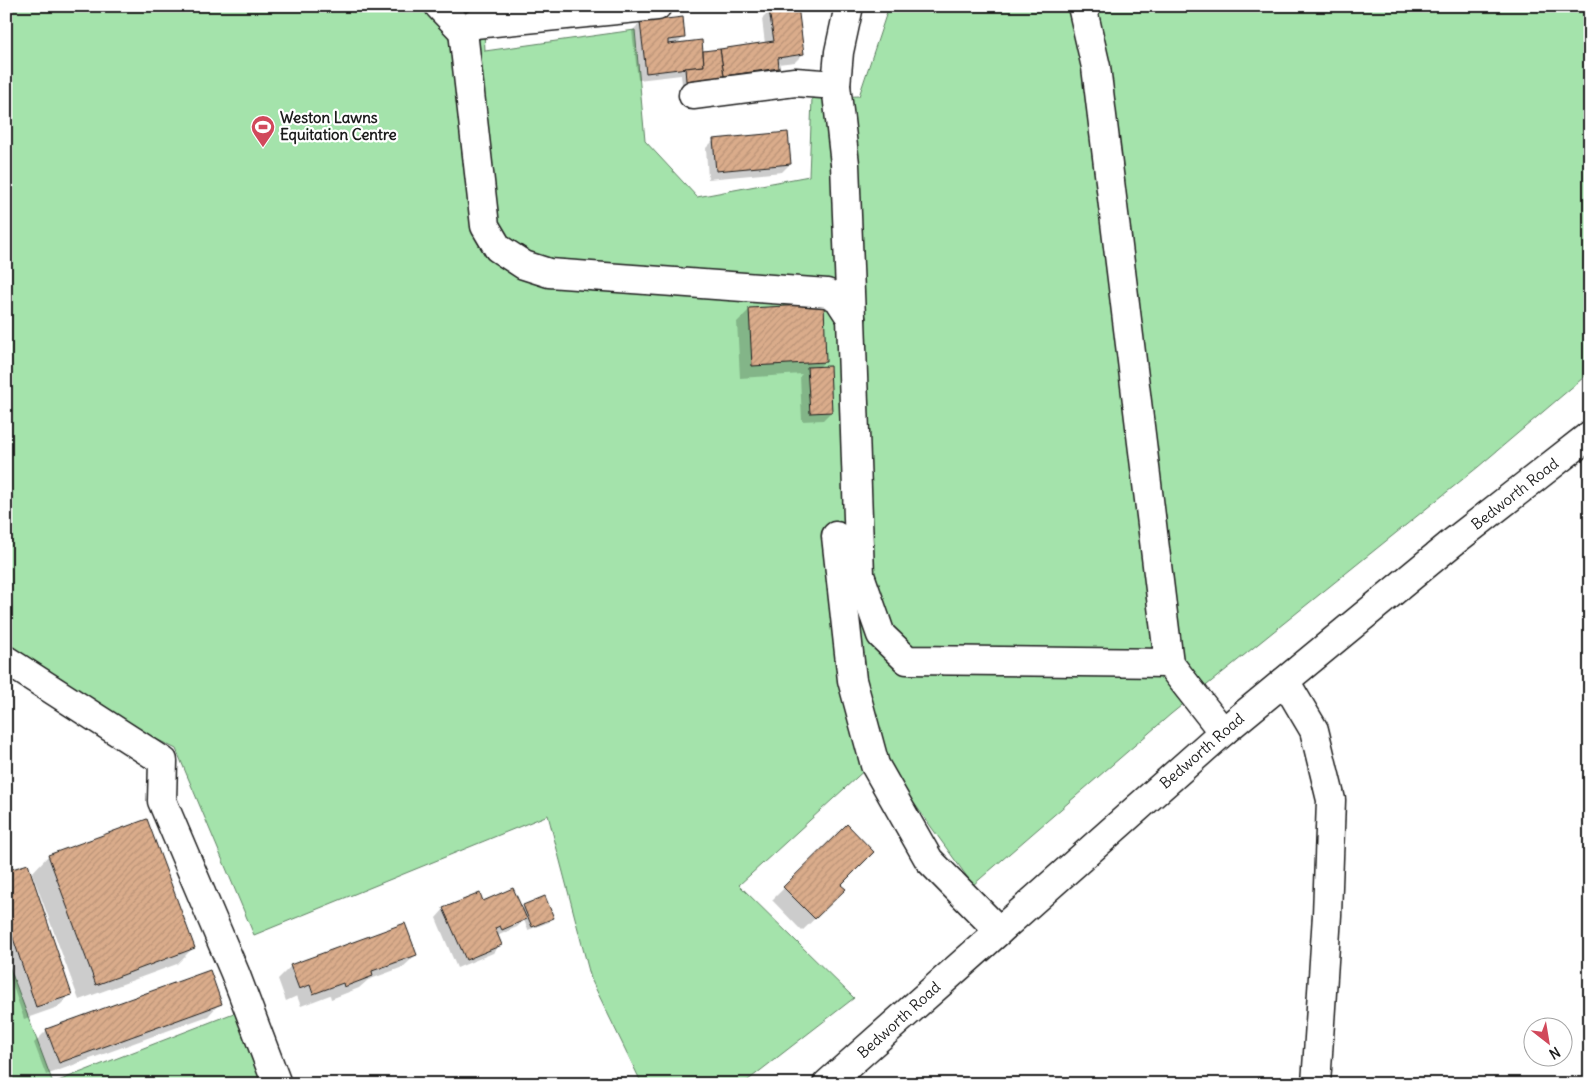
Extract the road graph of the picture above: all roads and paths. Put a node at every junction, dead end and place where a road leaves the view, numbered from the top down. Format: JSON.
{"nodes":[{"id":1,"x":439,"y":6,"type":"edge"},
{"id":2,"x":657,"y":6,"type":"edge"},
{"id":3,"x":849,"y":6,"type":"edge"},
{"id":4,"x":1082,"y":6,"type":"edge"},
{"id":5,"x":463,"y":31,"type":"junction"},
{"id":6,"x":836,"y":85,"type":"junction"},
{"id":7,"x":693,"y":95,"type":"dead end"},
{"id":8,"x":851,"y":318,"type":"junction"},
{"id":9,"x":1590,"y":435,"type":"edge"},
{"id":10,"x":836,"y":536,"type":"dead end"},
{"id":11,"x":6,"y":660,"type":"edge"},
{"id":12,"x":1169,"y":663,"type":"junction"},
{"id":13,"x":1285,"y":681,"type":"junction"},
{"id":14,"x":1223,"y":732,"type":"junction"},
{"id":15,"x":998,"y":931,"type":"junction"},
{"id":16,"x":277,"y":1084,"type":"edge"},
{"id":17,"x":827,"y":1084,"type":"edge"},
{"id":18,"x":1316,"y":1084,"type":"edge"}],
"edges":[{"from":1,"to":5,"type":"main road"},
{"from":2,"to":5,"type":"main road"},
{"from":3,"to":6,"type":"main road"},
{"from":4,"to":12,"type":"main road"},
{"from":5,"to":8,"type":"main road"},
{"from":6,"to":7,"type":"main road"},
{"from":6,"to":8,"type":"main road"},
{"from":8,"to":12,"type":"main road"},
{"from":9,"to":13,"type":"main road","name":"Bedworth Road"},
{"from":10,"to":15,"type":"main road"},
{"from":11,"to":16,"type":"main road"},
{"from":12,"to":14,"type":"main road"},
{"from":13,"to":14,"type":"main road","name":"Bedworth Road"},
{"from":13,"to":18,"type":"main road"},
{"from":14,"to":15,"type":"main road","name":"Bedworth Road"},
{"from":15,"to":17,"type":"main road","name":"Bedworth Road"}]}
